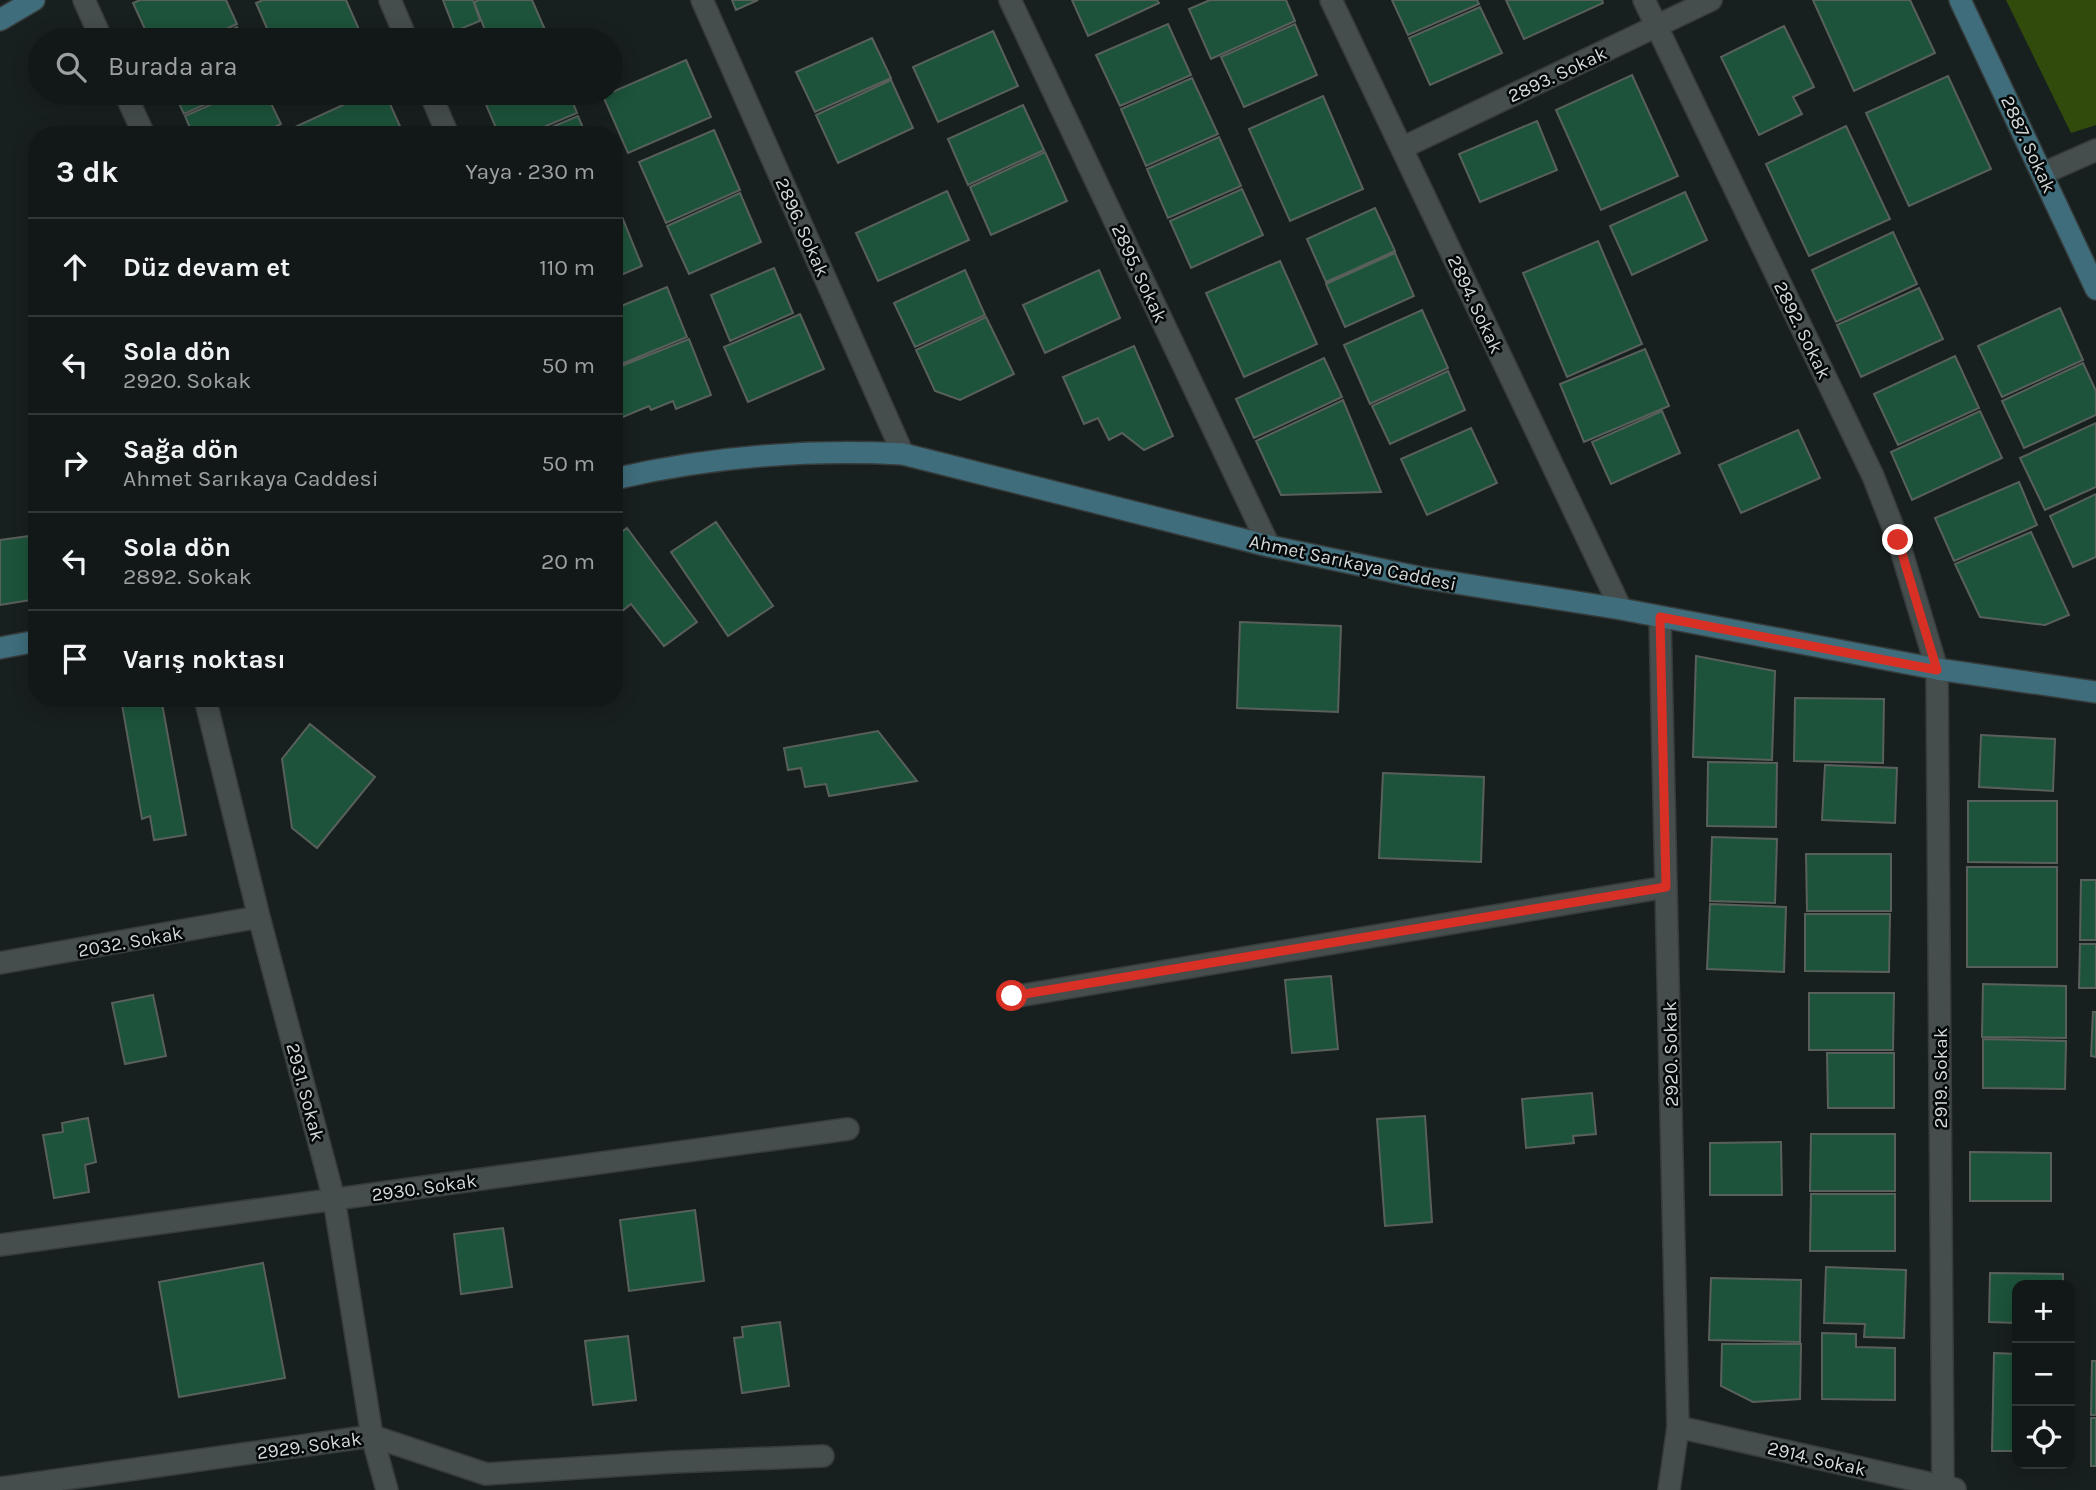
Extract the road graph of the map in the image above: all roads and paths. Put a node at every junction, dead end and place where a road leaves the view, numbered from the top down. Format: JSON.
{"nodes":[{"id":1,"x":34,"y":0,"type":"edge"},
{"id":2,"x":84,"y":0,"type":"edge"},
{"id":3,"x":390,"y":0,"type":"edge"},
{"id":4,"x":702,"y":0,"type":"edge"},
{"id":5,"x":1010,"y":0,"type":"edge"},
{"id":6,"x":1331,"y":0,"type":"edge"},
{"id":7,"x":1643,"y":0,"type":"edge"},
{"id":8,"x":1711,"y":0,"type":"edge"},
{"id":9,"x":1960,"y":0,"type":"edge"},
{"id":10,"x":0,"y":20,"type":"edge"},
{"id":11,"x":1657,"y":27,"type":"junction"},
{"id":12,"x":97,"y":28,"type":"edge"},
{"id":13,"x":402,"y":28,"type":"edge"},
{"id":14,"x":130,"y":105,"type":"edge"},
{"id":15,"x":435,"y":105,"type":"edge"},
{"id":16,"x":140,"y":126,"type":"edge"},
{"id":17,"x":444,"y":126,"type":"edge"},
{"id":18,"x":1402,"y":148,"type":"junction"},
{"id":19,"x":2096,"y":150,"type":"edge"},
{"id":20,"x":2044,"y":173,"type":"junction"},
{"id":21,"x":2096,"y":289,"type":"edge"},
{"id":22,"x":903,"y":454,"type":"junction"},
{"id":23,"x":623,"y":477,"type":"edge"},
{"id":24,"x":1269,"y":546,"type":"junction"},
{"id":25,"x":1621,"y":609,"type":"junction"},
{"id":26,"x":1660,"y":617,"type":"junction"},
{"id":27,"x":28,"y":643,"type":"edge"},
{"id":28,"x":0,"y":648,"type":"edge"},
{"id":29,"x":1937,"y":670,"type":"junction"},
{"id":30,"x":2096,"y":692,"type":"edge"},
{"id":31,"x":207,"y":707,"type":"edge"},
{"id":32,"x":1666,"y":887,"type":"junction"},
{"id":33,"x":259,"y":918,"type":"junction"},
{"id":34,"x":0,"y":964,"type":"edge"},
{"id":35,"x":1012,"y":996,"type":"dead end"},
{"id":36,"x":848,"y":1129,"type":"dead end"},
{"id":37,"x":334,"y":1199,"type":"junction"},
{"id":38,"x":0,"y":1245,"type":"edge"},
{"id":39,"x":1678,"y":1427,"type":"junction"},
{"id":40,"x":372,"y":1436,"type":"junction"},
{"id":41,"x":823,"y":1456,"type":"dead end"},
{"id":42,"x":0,"y":1488,"type":"edge"},
{"id":43,"x":1950,"y":1488,"type":"edge"},
{"id":44,"x":387,"y":1490,"type":"edge"},
{"id":45,"x":1669,"y":1490,"type":"edge"}],
"edges":[{"from":1,"to":10,"type":"main road"},
{"from":2,"to":12,"type":"street"},
{"from":3,"to":13,"type":"street"},
{"from":4,"to":22,"type":"street","name":"2896. Sokak"},
{"from":5,"to":24,"type":"street","name":"2895. Sokak"},
{"from":6,"to":18,"type":"street","name":"2894. Sokak"},
{"from":7,"to":11,"type":"street","name":"2892. Sokak"},
{"from":8,"to":11,"type":"street","name":"2893. Sokak"},
{"from":9,"to":20,"type":"main road","name":"2887. Sokak"},
{"from":11,"to":18,"type":"street","name":"2893. Sokak"},
{"from":11,"to":29,"type":"street","name":"2892. Sokak"},
{"from":14,"to":16,"type":"street"},
{"from":15,"to":17,"type":"street"},
{"from":18,"to":25,"type":"street","name":"2894. Sokak"},
{"from":19,"to":20,"type":"street"},
{"from":20,"to":21,"type":"main road","name":"2887. Sokak"},
{"from":22,"to":23,"type":"main road","name":"Ahmet Sarıkaya Caddesi"},
{"from":22,"to":24,"type":"main road","name":"Ahmet Sarıkaya Caddesi"},
{"from":24,"to":25,"type":"main road","name":"Ahmet Sarıkaya Caddesi"},
{"from":25,"to":26,"type":"main road","name":"Ahmet Sarıkaya Caddesi"},
{"from":26,"to":29,"type":"main road","name":"Ahmet Sarıkaya Caddesi"},
{"from":26,"to":32,"type":"street","name":"2920. Sokak"},
{"from":27,"to":28,"type":"main road"},
{"from":29,"to":30,"type":"main road","name":"Ahmet Sarıkaya Caddesi"},
{"from":29,"to":43,"type":"street","name":"2919. Sokak"},
{"from":31,"to":33,"type":"street","name":"2931. Sokak"},
{"from":32,"to":35,"type":"street"},
{"from":32,"to":39,"type":"street","name":"2920. Sokak"},
{"from":33,"to":34,"type":"street","name":"2032. Sokak"},
{"from":33,"to":37,"type":"street","name":"2931. Sokak"},
{"from":36,"to":37,"type":"street","name":"2930. Sokak"},
{"from":37,"to":38,"type":"street","name":"2930. Sokak"},
{"from":37,"to":40,"type":"street","name":"2931. Sokak"},
{"from":39,"to":43,"type":"street","name":"2914. Sokak"},
{"from":39,"to":45,"type":"street","name":"2920. Sokak"},
{"from":40,"to":41,"type":"street","name":"2929. Sokak"},
{"from":40,"to":42,"type":"street","name":"2929. Sokak"},
{"from":40,"to":44,"type":"street","name":"2931. Sokak"}]}
